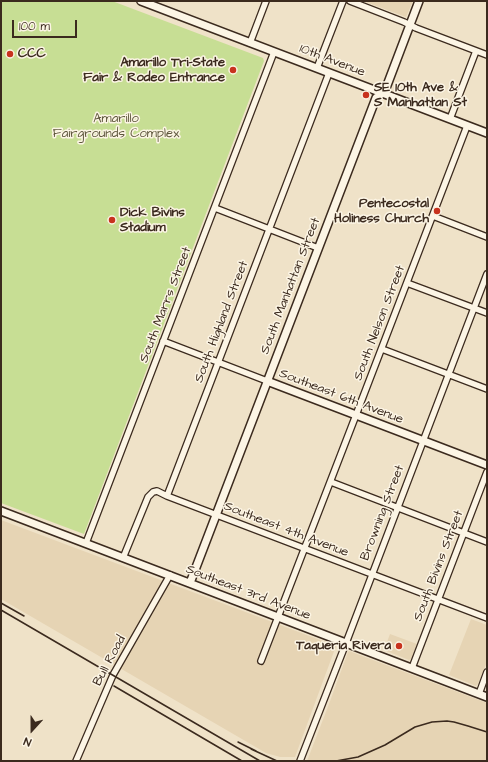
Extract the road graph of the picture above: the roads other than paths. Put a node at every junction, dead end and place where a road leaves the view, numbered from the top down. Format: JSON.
{"nodes":[{"id":1,"x":141,"y":1,"type":"edge"},
{"id":2,"x":266,"y":1,"type":"edge"},
{"id":3,"x":343,"y":1,"type":"edge"},
{"id":4,"x":350,"y":1,"type":"edge"},
{"id":5,"x":419,"y":1,"type":"edge"},
{"id":6,"x":410,"y":25,"type":"junction"},
{"id":7,"x":250,"y":43,"type":"junction"},
{"id":8,"x":476,"y":51,"type":"junction"},
{"id":9,"x":274,"y":52,"type":"junction"},
{"id":10,"x":487,"y":55,"type":"edge"},
{"id":11,"x":317,"y":68,"type":"junction"},
{"id":12,"x":329,"y":73,"type":"junction"},
{"id":13,"x":381,"y":93,"type":"junction"},
{"id":14,"x":450,"y":119,"type":"junction"},
{"id":15,"x":467,"y":126,"type":"junction"},
{"id":16,"x":487,"y":133,"type":"edge"},
{"id":17,"x":215,"y":208,"type":"junction"},
{"id":18,"x":433,"y":216,"type":"junction"},
{"id":19,"x":269,"y":230,"type":"junction"},
{"id":20,"x":487,"y":237,"type":"edge"},
{"id":21,"x":318,"y":248,"type":"junction"},
{"id":22,"x":487,"y":274,"type":"edge"},
{"id":23,"x":407,"y":282,"type":"junction"},
{"id":24,"x":474,"y":308,"type":"junction"},
{"id":25,"x":487,"y":313,"type":"edge"},
{"id":26,"x":163,"y":341,"type":"junction"},
{"id":27,"x":382,"y":349,"type":"junction"},
{"id":28,"x":219,"y":362,"type":"junction"},
{"id":29,"x":448,"y":374,"type":"junction"},
{"id":30,"x":267,"y":381,"type":"junction"},
{"id":31,"x":487,"y":389,"type":"edge"},
{"id":32,"x":356,"y":415,"type":"junction"},
{"id":33,"x":423,"y":441,"type":"junction"},
{"id":34,"x":487,"y":466,"type":"edge"},
{"id":35,"x":487,"y":472,"type":"edge"},
{"id":36,"x":331,"y":482,"type":"junction"},
{"id":37,"x":167,"y":496,"type":"junction"},
{"id":38,"x":397,"y":508,"type":"junction"},
{"id":39,"x":1,"y":511,"type":"edge"},
{"id":40,"x":216,"y":515,"type":"junction"},
{"id":41,"x":464,"y":533,"type":"junction"},
{"id":42,"x":487,"y":542,"type":"edge"},
{"id":43,"x":86,"y":543,"type":"junction"},
{"id":44,"x":305,"y":548,"type":"junction"},
{"id":45,"x":123,"y":558,"type":"junction"},
{"id":46,"x":372,"y":574,"type":"junction"},
{"id":47,"x":170,"y":576,"type":"junction"},
{"id":48,"x":190,"y":583,"type":"junction"},
{"id":49,"x":438,"y":600,"type":"junction"},
{"id":50,"x":278,"y":617,"type":"junction"},
{"id":51,"x":487,"y":618,"type":"edge"},
{"id":52,"x":346,"y":643,"type":"junction"},
{"id":53,"x":261,"y":661,"type":"dead end"},
{"id":54,"x":412,"y":668,"type":"junction"},
{"id":55,"x":487,"y":672,"type":"edge"},
{"id":56,"x":479,"y":694,"type":"junction"},
{"id":57,"x":487,"y":697,"type":"edge"},
{"id":58,"x":76,"y":761,"type":"edge"},
{"id":59,"x":300,"y":761,"type":"edge"}],
"edges":[{"from":1,"to":7,"type":"main road","name":"10th Avenue"},
{"from":2,"to":7,"type":"street"},
{"from":3,"to":11,"type":"street"},
{"from":4,"to":6,"type":"street"},
{"from":5,"to":6,"type":"main road","name":"South Manhattan Street"},
{"from":6,"to":8,"type":"street"},
{"from":6,"to":13,"type":"main road","name":"South Manhattan Street"},
{"from":7,"to":9,"type":"main road","name":"10th Avenue"},
{"from":8,"to":10,"type":"street"},
{"from":8,"to":14,"type":"street"},
{"from":9,"to":11,"type":"main road","name":"10th Avenue"},
{"from":9,"to":17,"type":"street","name":"South Marrs Street"},
{"from":11,"to":12,"type":"main road","name":"10th Avenue"},
{"from":12,"to":13,"type":"main road","name":"10th Avenue"},
{"from":12,"to":19,"type":"street","name":"South Highland Street"},
{"from":13,"to":14,"type":"main road","name":"10th Avenue"},
{"from":13,"to":21,"type":"main road","name":"South Manhattan Street"},
{"from":14,"to":15,"type":"main road","name":"10th Avenue"},
{"from":15,"to":16,"type":"main road","name":"10th Avenue"},
{"from":15,"to":18,"type":"street","name":"South Nelson Street"},
{"from":17,"to":19,"type":"street"},
{"from":17,"to":26,"type":"street","name":"South Marrs Street"},
{"from":18,"to":20,"type":"street"},
{"from":18,"to":23,"type":"street","name":"South Nelson Street"},
{"from":19,"to":21,"type":"street"},
{"from":19,"to":28,"type":"street","name":"South Highland Street"},
{"from":21,"to":30,"type":"main road","name":"South Manhattan Street"},
{"from":22,"to":24,"type":"street","name":"Browning Street"},
{"from":23,"to":24,"type":"street"},
{"from":23,"to":27,"type":"street","name":"South Nelson Street"},
{"from":24,"to":25,"type":"street"},
{"from":24,"to":29,"type":"street","name":"Browning Street"},
{"from":26,"to":28,"type":"street","name":"Southeast 6th Avenue"},
{"from":26,"to":43,"type":"street","name":"South Marrs Street"},
{"from":27,"to":29,"type":"street"},
{"from":27,"to":32,"type":"street","name":"South Nelson Street"},
{"from":28,"to":30,"type":"street","name":"Southeast 6th Avenue"},
{"from":28,"to":37,"type":"street","name":"South Highland Street"},
{"from":29,"to":31,"type":"street"},
{"from":29,"to":33,"type":"street","name":"Browning Street"},
{"from":30,"to":32,"type":"main road","name":"Southeast 6th Avenue"},
{"from":30,"to":40,"type":"main road","name":"South Manhattan Street"},
{"from":32,"to":33,"type":"main road","name":"Southeast 6th Avenue"},
{"from":32,"to":36,"type":"street","name":"South Nelson Street"},
{"from":33,"to":34,"type":"main road","name":"Southeast 6th Avenue"},
{"from":33,"to":38,"type":"street","name":"Browning Street"},
{"from":35,"to":41,"type":"street","name":"South Bivins Street"},
{"from":36,"to":38,"type":"street"},
{"from":36,"to":44,"type":"street","name":"South Nelson Street"},
{"from":37,"to":40,"type":"street","name":"Southeast 4th Avenue"},
{"from":37,"to":45,"type":"street"},
{"from":38,"to":41,"type":"street"},
{"from":38,"to":46,"type":"street","name":"Browning Street"},
{"from":39,"to":43,"type":"main road","name":"Southeast 3rd Avenue"},
{"from":40,"to":44,"type":"street","name":"Southeast 4th Avenue"},
{"from":40,"to":48,"type":"main road","name":"South Manhattan Street"},
{"from":41,"to":42,"type":"street"},
{"from":41,"to":49,"type":"street","name":"South Bivins Street"},
{"from":43,"to":45,"type":"main road","name":"Southeast 3rd Avenue"},
{"from":44,"to":46,"type":"street","name":"Southeast 4th Avenue"},
{"from":44,"to":50,"type":"street","name":"South Nelson Street"},
{"from":45,"to":47,"type":"main road","name":"Southeast 3rd Avenue"},
{"from":46,"to":49,"type":"street","name":"Southeast 4th Avenue"},
{"from":46,"to":52,"type":"street","name":"Browning Street"},
{"from":47,"to":48,"type":"main road","name":"Southeast 3rd Avenue"},
{"from":47,"to":58,"type":"street","name":"Bull Road"},
{"from":48,"to":50,"type":"main road","name":"Southeast 3rd Avenue"},
{"from":49,"to":51,"type":"street","name":"Southeast 4th Avenue"},
{"from":49,"to":54,"type":"street","name":"South Bivins Street"},
{"from":50,"to":52,"type":"main road","name":"Southeast 3rd Avenue"},
{"from":50,"to":53,"type":"street","name":"South Nelson Street"},
{"from":52,"to":54,"type":"main road","name":"Southeast 3rd Avenue"},
{"from":52,"to":59,"type":"street","name":"Browning Street"},
{"from":54,"to":56,"type":"main road","name":"Southeast 3rd Avenue"},
{"from":55,"to":56,"type":"street"},
{"from":56,"to":57,"type":"main road","name":"Southeast 3rd Avenue"}]}
